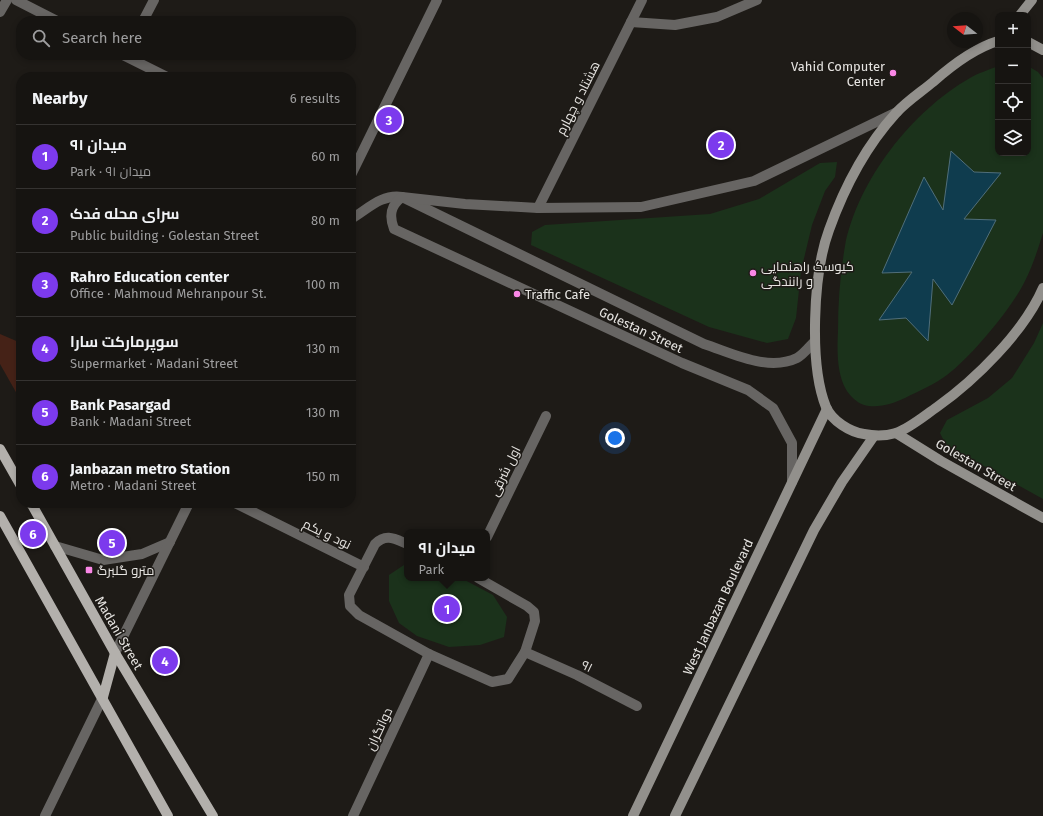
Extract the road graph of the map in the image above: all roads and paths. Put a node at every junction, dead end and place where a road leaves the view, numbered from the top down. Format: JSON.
{"nodes":[{"id":1,"x":6,"y":0,"type":"edge"},
{"id":2,"x":16,"y":0,"type":"edge"},
{"id":3,"x":154,"y":0,"type":"edge"},
{"id":4,"x":437,"y":0,"type":"edge"},
{"id":5,"x":642,"y":0,"type":"edge"},
{"id":6,"x":757,"y":0,"type":"edge"},
{"id":7,"x":1032,"y":0,"type":"edge"},
{"id":8,"x":0,"y":12,"type":"edge"},
{"id":9,"x":1022,"y":12,"type":"edge"},
{"id":10,"x":47,"y":16,"type":"edge"},
{"id":11,"x":146,"y":16,"type":"edge"},
{"id":12,"x":631,"y":22,"type":"junction"},
{"id":13,"x":995,"y":42,"type":"edge"},
{"id":14,"x":1031,"y":44,"type":"edge"},
{"id":15,"x":1043,"y":50,"type":"edge"},
{"id":16,"x":135,"y":60,"type":"edge"},
{"id":17,"x":157,"y":72,"type":"edge"},
{"id":18,"x":897,"y":112,"type":"junction"},
{"id":19,"x":356,"y":161,"type":"edge"},
{"id":20,"x":402,"y":197,"type":"junction"},
{"id":21,"x":538,"y":208,"type":"junction"},
{"id":22,"x":356,"y":215,"type":"edge"},
{"id":23,"x":1043,"y":288,"type":"edge"},
{"id":24,"x":815,"y":341,"type":"junction"},
{"id":25,"x":827,"y":409,"type":"junction"},
{"id":26,"x":546,"y":416,"type":"dead end"},
{"id":27,"x":896,"y":433,"type":"junction"},
{"id":28,"x":874,"y":436,"type":"junction"},
{"id":29,"x":0,"y":449,"type":"edge"},
{"id":30,"x":16,"y":477,"type":"edge"},
{"id":31,"x":792,"y":482,"type":"junction"},
{"id":32,"x":34,"y":508,"type":"edge"},
{"id":33,"x":187,"y":508,"type":"edge"},
{"id":34,"x":245,"y":508,"type":"edge"},
{"id":35,"x":0,"y":516,"type":"edge"},
{"id":36,"x":1043,"y":518,"type":"edge"},
{"id":37,"x":490,"y":531,"type":"edge"},
{"id":38,"x":170,"y":542,"type":"junction"},
{"id":39,"x":404,"y":543,"type":"edge"},
{"id":40,"x":55,"y":546,"type":"junction"},
{"id":41,"x":364,"y":567,"type":"junction"},
{"id":42,"x":483,"y":581,"type":"edge"},
{"id":43,"x":525,"y":652,"type":"junction"},
{"id":44,"x":115,"y":653,"type":"junction"},
{"id":45,"x":429,"y":654,"type":"junction"},
{"id":46,"x":103,"y":697,"type":"junction"},
{"id":47,"x":637,"y":706,"type":"dead end"},
{"id":48,"x":45,"y":816,"type":"edge"},
{"id":49,"x":168,"y":816,"type":"edge"},
{"id":50,"x":213,"y":816,"type":"edge"},
{"id":51,"x":353,"y":816,"type":"edge"},
{"id":52,"x":633,"y":816,"type":"edge"},
{"id":53,"x":675,"y":816,"type":"edge"}],
"edges":[{"from":1,"to":8,"type":"street"},
{"from":2,"to":10,"type":"street"},
{"from":3,"to":11,"type":"street"},
{"from":4,"to":19,"type":"street"},
{"from":5,"to":12,"type":"street","name":"هشتاد و چهارم"},
{"from":6,"to":12,"type":"street"},
{"from":7,"to":9,"type":"main road"},
{"from":12,"to":21,"type":"street","name":"هشتاد و چهارم"},
{"from":13,"to":18,"type":"main road"},
{"from":14,"to":15,"type":"main road"},
{"from":16,"to":17,"type":"street"},
{"from":18,"to":21,"type":"street","name":"Golestan Street"},
{"from":18,"to":24,"type":"main road"},
{"from":20,"to":21,"type":"street","name":"Golestan Street"},
{"from":20,"to":22,"type":"street","name":"Golestan Street"},
{"from":20,"to":24,"type":"street","name":"Golestan Street"},
{"from":20,"to":31,"type":"street","name":"Golestan Street"},
{"from":23,"to":27,"type":"main road"},
{"from":24,"to":25,"type":"main road"},
{"from":25,"to":28,"type":"main road"},
{"from":25,"to":31,"type":"main road","name":"West Janbazan Boulevard"},
{"from":26,"to":37,"type":"street","name":"اول شرقی"},
{"from":27,"to":28,"type":"main road"},
{"from":27,"to":36,"type":"main road","name":"Golestan Street"},
{"from":28,"to":53,"type":"main road"},
{"from":29,"to":30,"type":"main road"},
{"from":31,"to":52,"type":"main road","name":"West Janbazan Boulevard"},
{"from":32,"to":40,"type":"main road","name":"Madani Street"},
{"from":33,"to":38,"type":"street"},
{"from":34,"to":41,"type":"street","name":"نود و یکم"},
{"from":35,"to":46,"type":"main road"},
{"from":38,"to":40,"type":"street"},
{"from":38,"to":44,"type":"street"},
{"from":39,"to":41,"type":"street"},
{"from":40,"to":44,"type":"main road","name":"Madani Street"},
{"from":41,"to":45,"type":"street"},
{"from":42,"to":43,"type":"street"},
{"from":43,"to":45,"type":"street"},
{"from":43,"to":47,"type":"street","name":"۹۱"},
{"from":44,"to":46,"type":"main road"},
{"from":44,"to":50,"type":"main road","name":"Madani Street"},
{"from":45,"to":51,"type":"street","name":"دواتگران"},
{"from":46,"to":48,"type":"street"},
{"from":46,"to":49,"type":"main road"}]}
